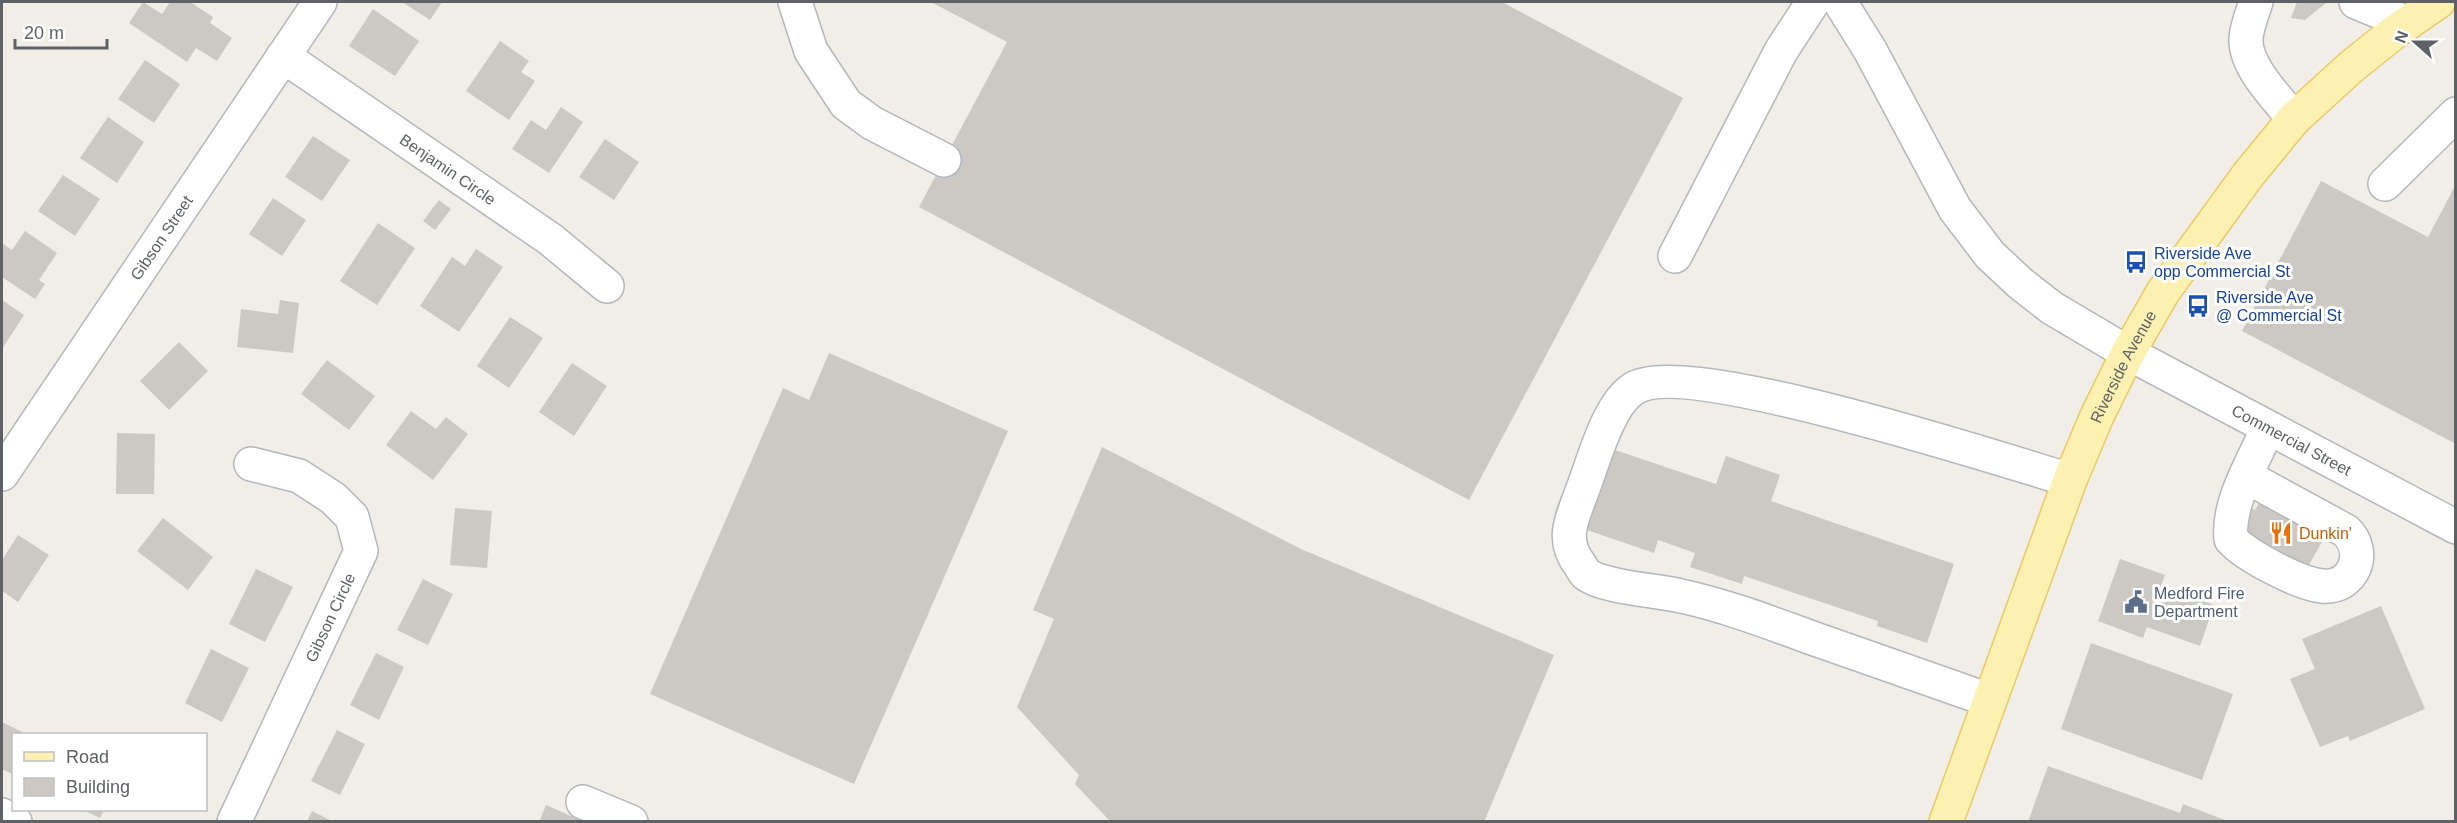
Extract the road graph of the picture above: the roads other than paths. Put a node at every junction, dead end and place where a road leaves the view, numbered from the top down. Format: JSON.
{"nodes":[{"id":1,"x":320,"y":2,"type":"edge"},
{"id":2,"x":795,"y":2,"type":"edge"},
{"id":3,"x":1813,"y":2,"type":"edge"},
{"id":4,"x":1840,"y":2,"type":"edge"},
{"id":5,"x":2256,"y":2,"type":"edge"},
{"id":6,"x":2356,"y":2,"type":"edge"},
{"id":7,"x":2438,"y":2,"type":"edge"},
{"id":8,"x":2407,"y":23,"type":"junction"},
{"id":9,"x":283,"y":56,"type":"junction"},
{"id":10,"x":2456,"y":114,"type":"edge"},
{"id":11,"x":2294,"y":119,"type":"junction"},
{"id":12,"x":944,"y":160,"type":"dead end"},
{"id":13,"x":2385,"y":184,"type":"dead end"},
{"id":14,"x":1675,"y":256,"type":"dead end"},
{"id":15,"x":607,"y":286,"type":"dead end"},
{"id":16,"x":2128,"y":353,"type":"junction"},
{"id":17,"x":2268,"y":428,"type":"junction"},
{"id":18,"x":251,"y":464,"type":"dead end"},
{"id":19,"x":2,"y":474,"type":"edge"},
{"id":20,"x":2070,"y":480,"type":"junction"},
{"id":21,"x":2241,"y":491,"type":"dead end"},
{"id":22,"x":2456,"y":527,"type":"edge"},
{"id":23,"x":1989,"y":700,"type":"junction"},
{"id":24,"x":583,"y":802,"type":"dead end"},
{"id":25,"x":2,"y":815,"type":"edge"},
{"id":26,"x":15,"y":822,"type":"edge"},
{"id":27,"x":234,"y":822,"type":"edge"},
{"id":28,"x":631,"y":822,"type":"edge"},
{"id":29,"x":1946,"y":822,"type":"edge"}],
"edges":[{"from":1,"to":9,"type":"street","name":"Gibson Street"},
{"from":2,"to":12,"type":"street"},
{"from":3,"to":14,"type":"street"},
{"from":4,"to":16,"type":"street","name":"Commercial Street"},
{"from":5,"to":11,"type":"street"},
{"from":6,"to":8,"type":"street"},
{"from":7,"to":8,"type":"main road","name":"Riverside Avenue"},
{"from":8,"to":11,"type":"main road","name":"Riverside Avenue"},
{"from":9,"to":15,"type":"street","name":"Benjamin Circle"},
{"from":9,"to":19,"type":"street","name":"Gibson Street"},
{"from":10,"to":13,"type":"street"},
{"from":11,"to":16,"type":"main road","name":"Riverside Avenue"},
{"from":16,"to":17,"type":"street","name":"Commercial Street"},
{"from":16,"to":20,"type":"main road","name":"Riverside Avenue"},
{"from":17,"to":21,"type":"street"},
{"from":17,"to":22,"type":"street","name":"Commercial Street"},
{"from":18,"to":27,"type":"street","name":"Gibson Circle"},
{"from":20,"to":23,"type":"main road","name":"Riverside Avenue"},
{"from":20,"to":23,"type":"street"},
{"from":23,"to":29,"type":"main road","name":"Riverside Avenue"},
{"from":24,"to":28,"type":"street"},
{"from":25,"to":26,"type":"street"}]}
